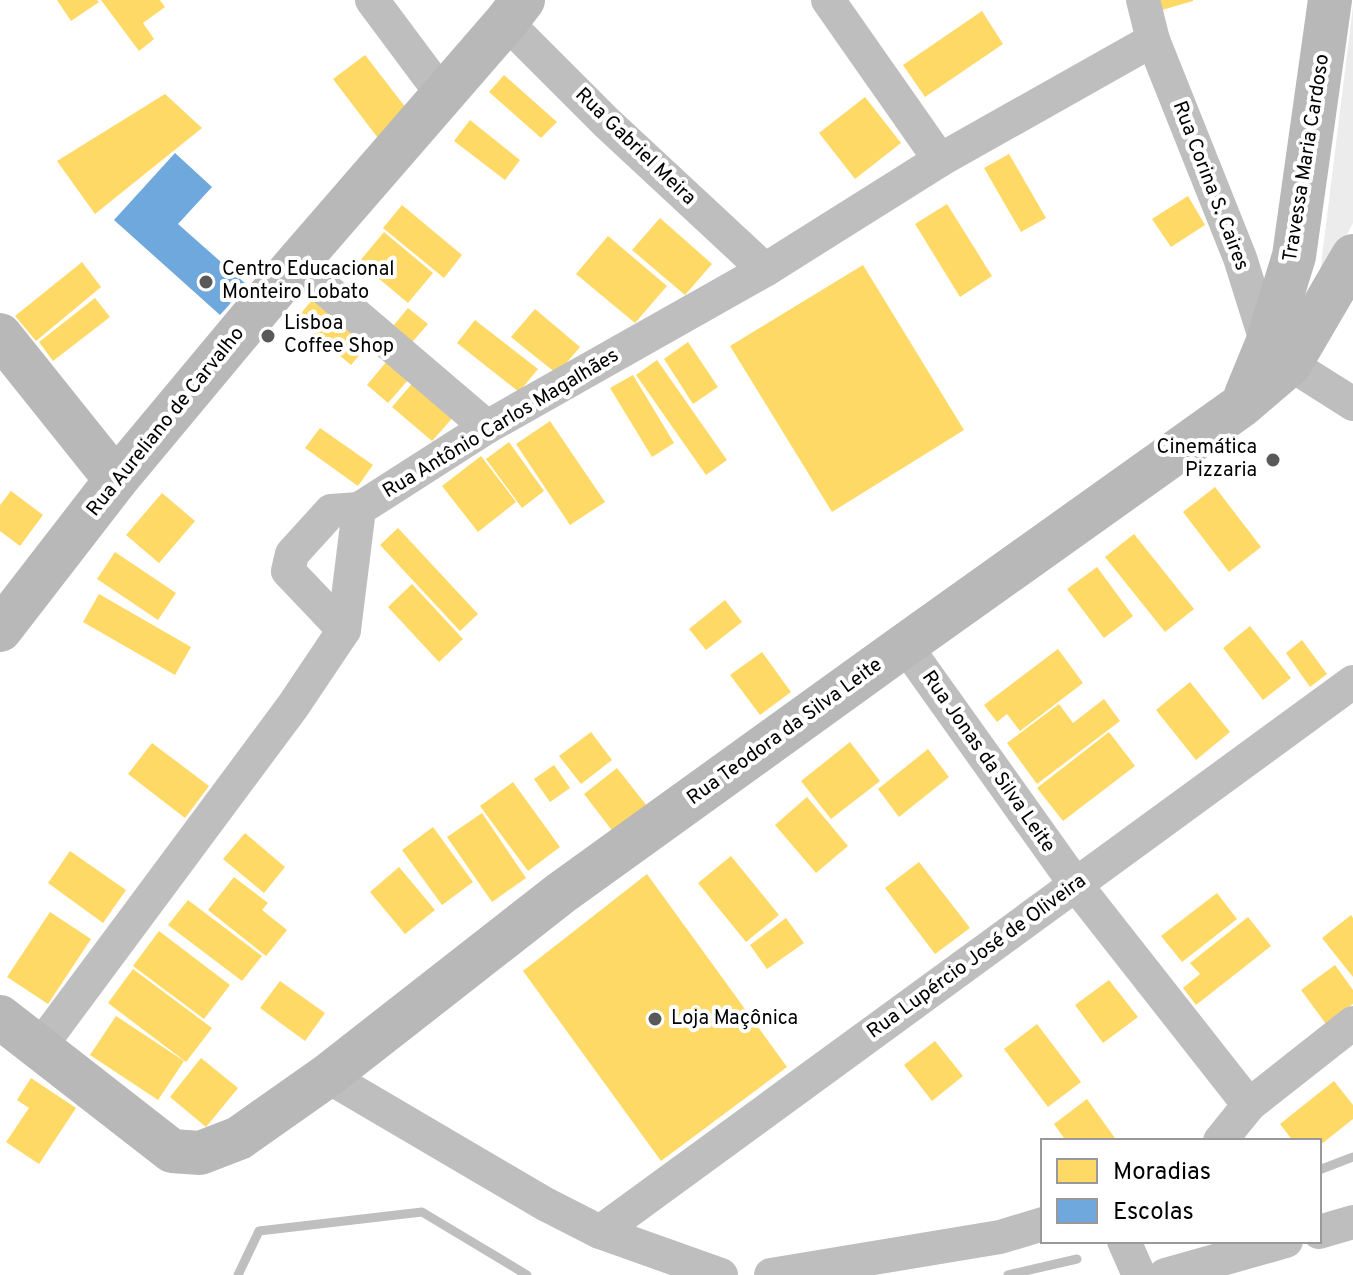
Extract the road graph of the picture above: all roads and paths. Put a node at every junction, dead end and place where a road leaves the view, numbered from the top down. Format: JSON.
{"nodes":[{"id":1,"x":372,"y":0,"type":"edge"},
{"id":2,"x":828,"y":0,"type":"edge"},
{"id":3,"x":1143,"y":0,"type":"edge"},
{"id":4,"x":1330,"y":0,"type":"edge"},
{"id":5,"x":514,"y":11,"type":"edge"},
{"id":6,"x":1153,"y":40,"type":"junction"},
{"id":7,"x":442,"y":94,"type":"junction"},
{"id":8,"x":940,"y":160,"type":"junction"},
{"id":9,"x":1353,"y":256,"type":"edge"},
{"id":10,"x":296,"y":264,"type":"junction"},
{"id":11,"x":765,"y":270,"type":"junction"},
{"id":12,"x":0,"y":335,"type":"edge"},
{"id":13,"x":1278,"y":354,"type":"junction"},
{"id":14,"x":1353,"y":404,"type":"edge"},
{"id":15,"x":487,"y":427,"type":"junction"},
{"id":16,"x":116,"y":480,"type":"junction"},
{"id":17,"x":359,"y":509,"type":"junction"},
{"id":18,"x":0,"y":630,"type":"edge"},
{"id":19,"x":344,"y":630,"type":"junction"},
{"id":20,"x":905,"y":645,"type":"junction"},
{"id":21,"x":1353,"y":682,"type":"edge"},
{"id":22,"x":1076,"y":885,"type":"junction"},
{"id":23,"x":0,"y":1017,"type":"edge"},
{"id":24,"x":1353,"y":1023,"type":"edge"},
{"id":25,"x":39,"y":1048,"type":"junction"},
{"id":26,"x":327,"y":1076,"type":"junction"},
{"id":27,"x":1249,"y":1105,"type":"junction"},
{"id":28,"x":1222,"y":1139,"type":"edge"},
{"id":29,"x":1353,"y":1222,"type":"edge"},
{"id":30,"x":1041,"y":1225,"type":"edge"},
{"id":31,"x":1321,"y":1231,"type":"edge"},
{"id":32,"x":600,"y":1232,"type":"junction"},
{"id":33,"x":1125,"y":1243,"type":"edge"},
{"id":34,"x":1279,"y":1243,"type":"edge"},
{"id":35,"x":721,"y":1275,"type":"edge"},
{"id":36,"x":771,"y":1275,"type":"edge"},
{"id":37,"x":1139,"y":1275,"type":"edge"},
{"id":38,"x":1165,"y":1275,"type":"edge"}],
"edges":[{"from":1,"to":7,"type":"street"},
{"from":2,"to":8,"type":"street"},
{"from":3,"to":6,"type":"street","name":"Rua Corina S. Caires"},
{"from":4,"to":13,"type":"street","name":"Travessa Maria Cardoso"},
{"from":5,"to":7,"type":"street","name":"Rua Aureliano de Carvalho"},
{"from":5,"to":11,"type":"street","name":"Rua Gabriel Meira"},
{"from":6,"to":8,"type":"street","name":"Rua Antônio Carlos Magalhães"},
{"from":6,"to":13,"type":"street","name":"Rua Corina S. Caires"},
{"from":7,"to":10,"type":"street","name":"Rua Aureliano de Carvalho"},
{"from":8,"to":11,"type":"street","name":"Rua Antônio Carlos Magalhães"},
{"from":9,"to":13,"type":"street","name":"Rua Teodora da Silva Leite"},
{"from":10,"to":15,"type":"street"},
{"from":10,"to":16,"type":"street","name":"Rua Aureliano de Carvalho"},
{"from":11,"to":15,"type":"street","name":"Rua Antônio Carlos Magalhães"},
{"from":12,"to":16,"type":"street"},
{"from":13,"to":14,"type":"street"},
{"from":13,"to":20,"type":"street","name":"Rua Teodora da Silva Leite"},
{"from":15,"to":17,"type":"street","name":"Rua Antônio Carlos Magalhães"},
{"from":16,"to":18,"type":"street","name":"Rua Aureliano de Carvalho"},
{"from":17,"to":19,"type":"street","name":"Rua Antônio Carlos Magalhães"},
{"from":17,"to":19,"type":"street"},
{"from":19,"to":25,"type":"street","name":"Rua Antônio Carlos Magalhães"},
{"from":20,"to":22,"type":"street","name":"Rua Jonas da Silva Leite"},
{"from":20,"to":26,"type":"street","name":"Rua Teodora da Silva Leite"},
{"from":21,"to":22,"type":"street","name":"Rua Lupércio José de Oliveira"},
{"from":22,"to":27,"type":"street","name":"Rua Jonas da Silva Leite"},
{"from":22,"to":32,"type":"street","name":"Rua Lupércio José de Oliveira"},
{"from":23,"to":25,"type":"street"},
{"from":24,"to":27,"type":"street"},
{"from":25,"to":26,"type":"street","name":"Rua Teodora da Silva Leite"},
{"from":26,"to":32,"type":"street"},
{"from":27,"to":28,"type":"street"},
{"from":29,"to":31,"type":"street"},
{"from":30,"to":36,"type":"street"},
{"from":32,"to":35,"type":"street"},
{"from":33,"to":37,"type":"street"},
{"from":34,"to":38,"type":"street"}]}
